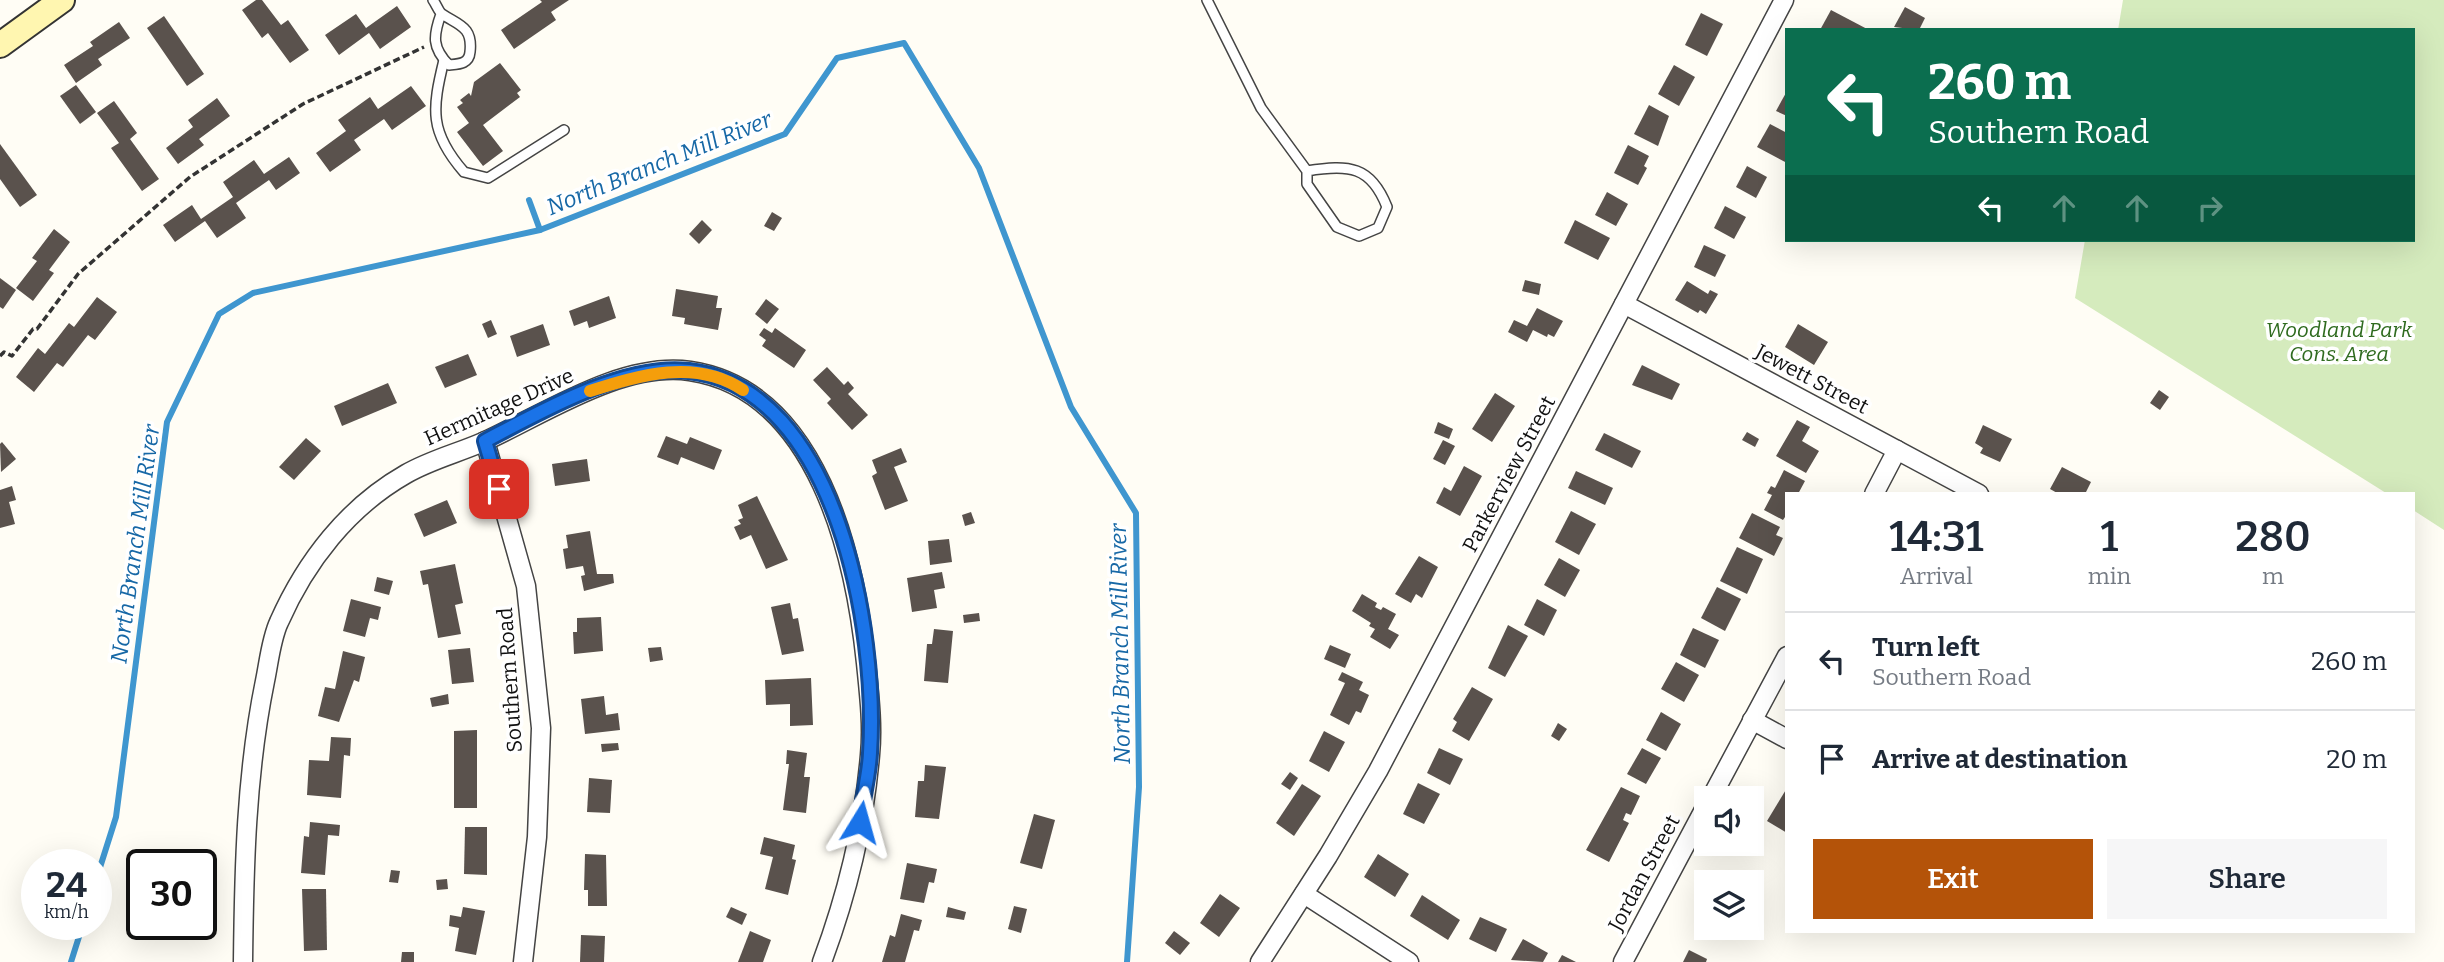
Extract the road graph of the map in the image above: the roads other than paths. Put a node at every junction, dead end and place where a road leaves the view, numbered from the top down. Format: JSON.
{"nodes":[{"id":1,"x":62,"y":0,"type":"edge"},
{"id":2,"x":433,"y":0,"type":"edge"},
{"id":3,"x":1207,"y":0,"type":"edge"},
{"id":4,"x":1784,"y":0,"type":"edge"},
{"id":5,"x":441,"y":14,"type":"junction"},
{"id":6,"x":0,"y":45,"type":"edge"},
{"id":7,"x":444,"y":60,"type":"junction"},
{"id":8,"x":564,"y":130,"type":"dead end"},
{"id":9,"x":1307,"y":172,"type":"junction"},
{"id":10,"x":1624,"y":304,"type":"junction"},
{"id":11,"x":485,"y":441,"type":"junction"},
{"id":12,"x":1897,"y":450,"type":"junction"},
{"id":13,"x":1875,"y":492,"type":"edge"},
{"id":14,"x":1975,"y":492,"type":"edge"},
{"id":15,"x":1785,"y":660,"type":"edge"},
{"id":16,"x":1752,"y":720,"type":"junction"},
{"id":17,"x":1785,"y":738,"type":"edge"},
{"id":18,"x":1716,"y":786,"type":"edge"},
{"id":19,"x":1694,"y":829,"type":"edge"},
{"id":20,"x":1304,"y":894,"type":"junction"},
{"id":21,"x":243,"y":962,"type":"edge"},
{"id":22,"x":523,"y":962,"type":"edge"},
{"id":23,"x":822,"y":962,"type":"edge"},
{"id":24,"x":1260,"y":962,"type":"edge"},
{"id":25,"x":1409,"y":962,"type":"edge"},
{"id":26,"x":1623,"y":962,"type":"edge"}],
"edges":[{"from":1,"to":6,"type":"main road"},
{"from":2,"to":5,"type":"lane"},
{"from":3,"to":9,"type":"lane"},
{"from":4,"to":10,"type":"street","name":"Parkerview Street"},
{"from":5,"to":7,"type":"lane"},
{"from":5,"to":7,"type":"lane"},
{"from":7,"to":8,"type":"lane"},
{"from":9,"to":9,"type":"lane"},
{"from":10,"to":12,"type":"street","name":"Jewett Street"},
{"from":10,"to":20,"type":"street","name":"Parkerview Street"},
{"from":11,"to":21,"type":"street","name":"Hermitage Drive"},
{"from":11,"to":22,"type":"street","name":"Southern Road"},
{"from":11,"to":23,"type":"street","name":"Hermitage Drive"},
{"from":12,"to":13,"type":"street"},
{"from":12,"to":14,"type":"street","name":"Jewett Street"},
{"from":15,"to":16,"type":"street"},
{"from":16,"to":17,"type":"street"},
{"from":16,"to":18,"type":"street"},
{"from":19,"to":26,"type":"street","name":"Jordan Street"},
{"from":20,"to":24,"type":"street","name":"Parkerview Street"},
{"from":20,"to":25,"type":"street"}]}
